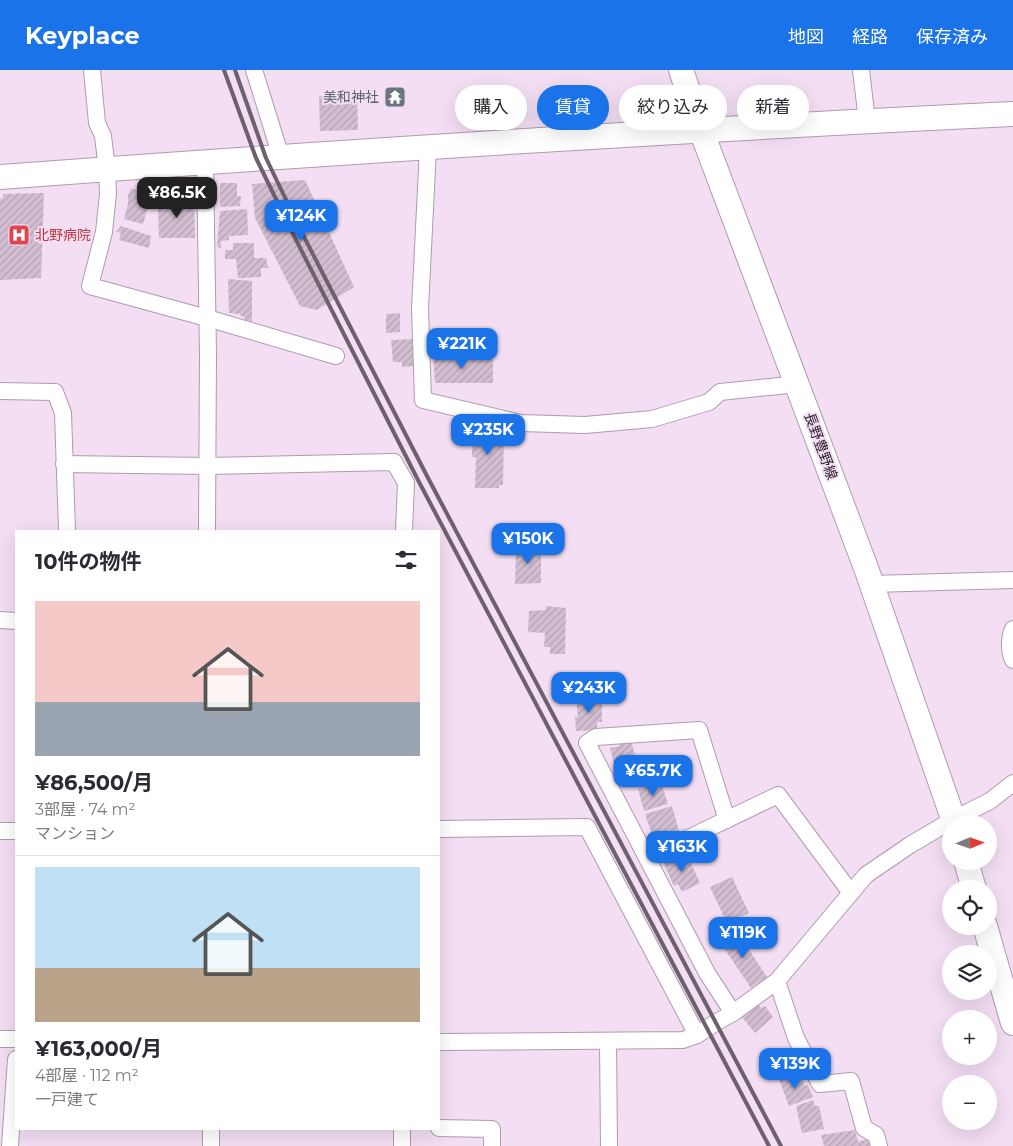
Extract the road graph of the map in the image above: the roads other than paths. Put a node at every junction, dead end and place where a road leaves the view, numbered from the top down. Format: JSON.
{"nodes":[{"id":1,"x":92,"y":70,"type":"edge"},
{"id":2,"x":254,"y":70,"type":"edge"},
{"id":3,"x":681,"y":70,"type":"edge"},
{"id":4,"x":861,"y":70,"type":"edge"},
{"id":5,"x":686,"y":85,"type":"edge"},
{"id":6,"x":1013,"y":114,"type":"edge"},
{"id":7,"x":867,"y":121,"type":"junction"},
{"id":8,"x":727,"y":129,"type":"edge"},
{"id":9,"x":701,"y":130,"type":"joint"},
{"id":10,"x":428,"y":148,"type":"junction"},
{"id":11,"x":282,"y":157,"type":"junction"},
{"id":12,"x":205,"y":163,"type":"junction"},
{"id":13,"x":107,"y":169,"type":"junction"},
{"id":14,"x":0,"y":177,"type":"edge"},
{"id":15,"x":207,"y":318,"type":"junction"},
{"id":16,"x":336,"y":356,"type":"dead end"},
{"id":17,"x":798,"y":384,"type":"junction"},
{"id":18,"x":0,"y":391,"type":"edge"},
{"id":19,"x":64,"y":464,"type":"junction"},
{"id":20,"x":206,"y":466,"type":"junction"},
{"id":21,"x":67,"y":530,"type":"edge"},
{"id":22,"x":207,"y":530,"type":"edge"},
{"id":23,"x":404,"y":530,"type":"edge"},
{"id":24,"x":1013,"y":580,"type":"edge"},
{"id":25,"x":872,"y":584,"type":"junction"},
{"id":26,"x":0,"y":620,"type":"edge"},
{"id":27,"x":15,"y":620,"type":"edge"},
{"id":28,"x":1013,"y":629,"type":"edge"},
{"id":29,"x":1013,"y":660,"type":"edge"},
{"id":30,"x":1013,"y":783,"type":"edge"},
{"id":31,"x":952,"y":815,"type":"edge"},
{"id":32,"x":965,"y":815,"type":"edge"},
{"id":33,"x":727,"y":820,"type":"junction"},
{"id":34,"x":942,"y":827,"type":"edge"},
{"id":35,"x":440,"y":829,"type":"edge"},
{"id":36,"x":0,"y":831,"type":"edge"},
{"id":37,"x":15,"y":831,"type":"edge"},
{"id":38,"x":646,"y":858,"type":"junction"},
{"id":39,"x":851,"y":893,"type":"junction"},
{"id":40,"x":988,"y":935,"type":"edge"},
{"id":41,"x":777,"y":981,"type":"junction"},
{"id":42,"x":734,"y":1013,"type":"junction"},
{"id":43,"x":1013,"y":1023,"type":"edge"},
{"id":44,"x":697,"y":1035,"type":"junction"},
{"id":45,"x":15,"y":1039,"type":"edge"},
{"id":46,"x":0,"y":1040,"type":"edge"},
{"id":47,"x":608,"y":1041,"type":"junction"},
{"id":48,"x":440,"y":1042,"type":"edge"},
{"id":49,"x":15,"y":1073,"type":"edge"},
{"id":50,"x":440,"y":1128,"type":"edge"},
{"id":51,"x":211,"y":1130,"type":"edge"},
{"id":52,"x":402,"y":1130,"type":"edge"},
{"id":53,"x":10,"y":1146,"type":"edge"},
{"id":54,"x":211,"y":1146,"type":"edge"},
{"id":55,"x":402,"y":1146,"type":"edge"},
{"id":56,"x":492,"y":1146,"type":"edge"},
{"id":57,"x":609,"y":1146,"type":"edge"},
{"id":58,"x":878,"y":1146,"type":"edge"}],
"edges":[{"from":1,"to":13,"type":"street"},
{"from":2,"to":11,"type":"street"},
{"from":3,"to":5,"type":"street","name":"長野豊野線"},
{"from":4,"to":7,"type":"street"},
{"from":6,"to":7,"type":"street"},
{"from":7,"to":8,"type":"street"},
{"from":9,"to":10,"type":"street"},
{"from":9,"to":17,"type":"street","name":"長野豊野線"},
{"from":10,"to":11,"type":"street"},
{"from":10,"to":17,"type":"street"},
{"from":11,"to":12,"type":"street"},
{"from":12,"to":13,"type":"street"},
{"from":12,"to":15,"type":"street"},
{"from":13,"to":14,"type":"street"},
{"from":13,"to":15,"type":"street"},
{"from":15,"to":16,"type":"street"},
{"from":15,"to":20,"type":"street"},
{"from":17,"to":25,"type":"street","name":"長野豊野線"},
{"from":18,"to":19,"type":"street"},
{"from":19,"to":20,"type":"street"},
{"from":19,"to":21,"type":"street"},
{"from":20,"to":22,"type":"street"},
{"from":20,"to":23,"type":"street"},
{"from":24,"to":25,"type":"street"},
{"from":25,"to":31,"type":"street","name":"長野豊野線"},
{"from":26,"to":27,"type":"street"},
{"from":28,"to":29,"type":"street"},
{"from":30,"to":32,"type":"street"},
{"from":33,"to":38,"type":"street"},
{"from":33,"to":38,"type":"street"},
{"from":33,"to":39,"type":"street"},
{"from":34,"to":39,"type":"street"},
{"from":35,"to":44,"type":"street"},
{"from":36,"to":37,"type":"street"},
{"from":38,"to":42,"type":"street"},
{"from":39,"to":41,"type":"street"},
{"from":40,"to":43,"type":"street"},
{"from":41,"to":42,"type":"street"},
{"from":41,"to":58,"type":"street"},
{"from":42,"to":44,"type":"street"},
{"from":44,"to":47,"type":"street"},
{"from":45,"to":46,"type":"street"},
{"from":47,"to":48,"type":"street"},
{"from":47,"to":57,"type":"street"},
{"from":49,"to":53,"type":"street"},
{"from":50,"to":56,"type":"street"},
{"from":51,"to":54,"type":"street"},
{"from":52,"to":55,"type":"street"}]}
